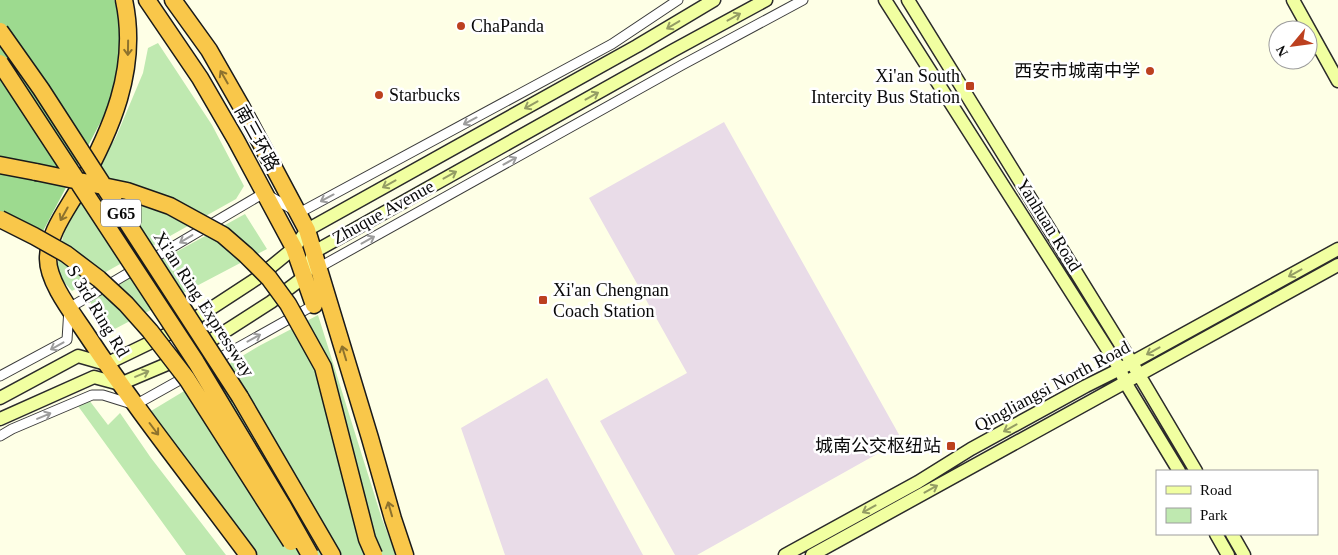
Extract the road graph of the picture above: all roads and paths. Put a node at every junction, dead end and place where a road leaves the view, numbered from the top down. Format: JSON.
{"nodes":[{"id":1,"x":124,"y":0,"type":"edge"},
{"id":2,"x":147,"y":0,"type":"edge"},
{"id":3,"x":173,"y":0,"type":"edge"},
{"id":4,"x":678,"y":0,"type":"edge"},
{"id":5,"x":714,"y":0,"type":"edge"},
{"id":6,"x":766,"y":0,"type":"edge"},
{"id":7,"x":803,"y":0,"type":"edge"},
{"id":8,"x":885,"y":0,"type":"edge"},
{"id":9,"x":908,"y":0,"type":"edge"},
{"id":10,"x":1293,"y":0,"type":"edge"},
{"id":11,"x":0,"y":31,"type":"edge"},
{"id":12,"x":0,"y":63,"type":"edge"},
{"id":13,"x":1338,"y":81,"type":"edge"},
{"id":14,"x":0,"y":165,"type":"edge"},
{"id":15,"x":264,"y":193,"type":"junction"},
{"id":16,"x":299,"y":214,"type":"junction"},
{"id":17,"x":0,"y":219,"type":"edge"},
{"id":18,"x":307,"y":230,"type":"junction"},
{"id":19,"x":294,"y":248,"type":"junction"},
{"id":20,"x":1338,"y":249,"type":"edge"},
{"id":21,"x":314,"y":252,"type":"junction"},
{"id":22,"x":1338,"y":265,"type":"edge"},
{"id":23,"x":318,"y":268,"type":"junction"},
{"id":24,"x":304,"y":277,"type":"junction"},
{"id":25,"x":314,"y":305,"type":"junction"},
{"id":26,"x":69,"y":308,"type":"junction"},
{"id":27,"x":1132,"y":363,"type":"junction"},
{"id":28,"x":106,"y":364,"type":"junction"},
{"id":29,"x":1120,"y":370,"type":"junction"},
{"id":30,"x":1139,"y":375,"type":"junction"},
{"id":31,"x":0,"y":376,"type":"edge"},
{"id":32,"x":1125,"y":382,"type":"junction"},
{"id":33,"x":120,"y":384,"type":"junction"},
{"id":34,"x":0,"y":398,"type":"edge"},
{"id":35,"x":135,"y":405,"type":"junction"},
{"id":36,"x":0,"y":419,"type":"edge"},
{"id":37,"x":0,"y":436,"type":"edge"},
{"id":38,"x":1177,"y":470,"type":"edge"},
{"id":39,"x":1195,"y":470,"type":"edge"},
{"id":40,"x":1217,"y":535,"type":"edge"},
{"id":41,"x":1233,"y":535,"type":"edge"},
{"id":42,"x":248,"y":555,"type":"edge"},
{"id":43,"x":299,"y":555,"type":"edge"},
{"id":44,"x":310,"y":555,"type":"edge"},
{"id":45,"x":332,"y":555,"type":"edge"},
{"id":46,"x":374,"y":555,"type":"edge"},
{"id":47,"x":406,"y":555,"type":"edge"},
{"id":48,"x":785,"y":555,"type":"edge"},
{"id":49,"x":812,"y":555,"type":"edge"},
{"id":50,"x":1228,"y":555,"type":"edge"},
{"id":51,"x":1244,"y":555,"type":"edge"}],
"edges":[{"from":1,"to":26,"type":"highway","name":"S 3rd Ring Rd","one_way":true},
{"from":2,"to":15,"type":"highway","name":"南三环路"},
{"from":16,"to":3,"type":"highway","one_way":true},
{"from":4,"to":16,"type":"street","one_way":true},
{"from":5,"to":18,"type":"main road","name":"Zhuque Avenue","one_way":true},
{"from":21,"to":6,"type":"main road","name":"Zhuque Avenue","one_way":true},
{"from":23,"to":7,"type":"street","name":"Zhuque Avenue","one_way":true},
{"from":8,"to":29,"type":"main road","name":"Yanhuan Road"},
{"from":9,"to":27,"type":"main road","name":"Yanhuan Road"},
{"from":10,"to":13,"type":"main road"},
{"from":11,"to":45,"type":"highway","name":"Xi'an Ring Expressway","number":"G65","bridge":true},
{"from":12,"to":44,"type":"highway","number":"G65","bridge":true},
{"from":14,"to":46,"type":"highway","bridge":true},
{"from":15,"to":16,"type":"street"},
{"from":15,"to":19,"type":"highway","name":"南三环路"},
{"from":15,"to":26,"type":"street","one_way":true},
{"from":16,"to":18,"type":"highway"},
{"from":17,"to":43,"type":"highway","bridge":true},
{"from":18,"to":19,"type":"main road","name":"Zhuque Avenue"},
{"from":18,"to":21,"type":"highway"},
{"from":19,"to":24,"type":"highway","name":"南三环路"},
{"from":19,"to":28,"type":"main road","name":"Zhuque Avenue"},
{"from":20,"to":27,"type":"main road","name":"Qingliangsi North Road","one_way":true},
{"from":21,"to":23,"type":"highway"},
{"from":21,"to":24,"type":"main road","name":"Zhuque Avenue"},
{"from":22,"to":30,"type":"main road","name":"Qingliangsi North Road"},
{"from":23,"to":25,"type":"street"},
{"from":47,"to":23,"type":"highway","one_way":true},
{"from":24,"to":25,"type":"highway","name":"南三环路"},
{"from":33,"to":24,"type":"main road","one_way":true},
{"from":35,"to":25,"type":"street","one_way":true},
{"from":26,"to":28,"type":"highway","name":"S 3rd Ring Rd"},
{"from":26,"to":31,"type":"street","one_way":true},
{"from":27,"to":29,"type":"main road","name":"Qingliangsi North Road"},
{"from":27,"to":30,"type":"main road","name":"Yanhuan Road"},
{"from":28,"to":33,"type":"highway","name":"S 3rd Ring Rd"},
{"from":28,"to":34,"type":"main road"},
{"from":29,"to":32,"type":"main road","name":"Yanhuan Road"},
{"from":29,"to":48,"type":"main road","name":"Qingliangsi North Road","one_way":true},
{"from":30,"to":32,"type":"main road","name":"Qingliangsi North Road"},
{"from":30,"to":39,"type":"main road","name":"Yanhuan Road"},
{"from":32,"to":38,"type":"main road","name":"Yanhuan Road"},
{"from":49,"to":32,"type":"main road","name":"Qingliangsi North Road","one_way":true},
{"from":33,"to":35,"type":"highway","name":"S 3rd Ring Rd"},
{"from":33,"to":36,"type":"main road"},
{"from":37,"to":35,"type":"street","one_way":true},
{"from":35,"to":42,"type":"highway","name":"S 3rd Ring Rd","one_way":true},
{"from":40,"to":50,"type":"main road"},
{"from":41,"to":51,"type":"main road"}]}
